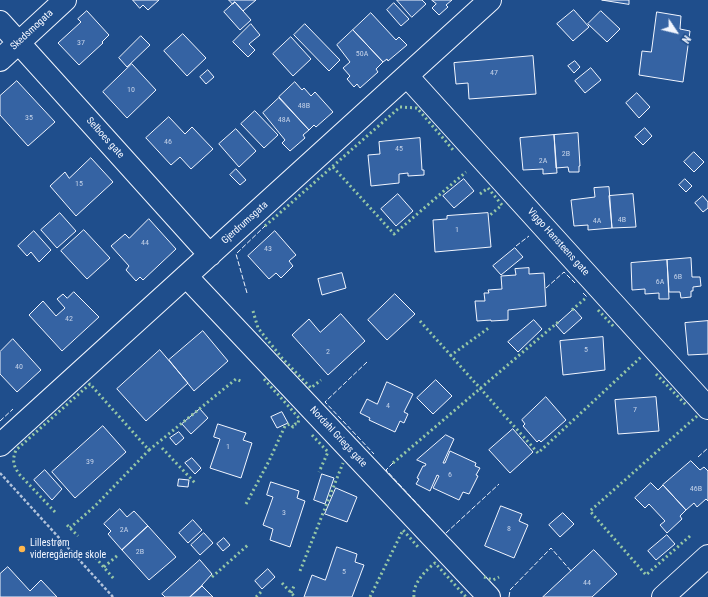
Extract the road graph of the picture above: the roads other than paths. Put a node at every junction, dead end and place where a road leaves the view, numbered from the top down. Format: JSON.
{"nodes":[{"id":1,"x":65,"y":0,"type":"edge"},
{"id":2,"x":490,"y":0,"type":"edge"},
{"id":3,"x":0,"y":22,"type":"edge"},
{"id":4,"x":19,"y":42,"type":"junction"},
{"id":5,"x":0,"y":60,"type":"edge"},
{"id":6,"x":407,"y":76,"type":"junction"},
{"id":7,"x":210,"y":255,"type":"junction"},
{"id":8,"x":186,"y":276,"type":"junction"},
{"id":9,"x":708,"y":408,"type":"edge"},
{"id":10,"x":0,"y":445,"type":"edge"},
{"id":11,"x":708,"y":556,"type":"edge"},
{"id":12,"x":489,"y":597,"type":"edge"},
{"id":13,"x":663,"y":597,"type":"edge"}],
"edges":[{"from":1,"to":4,"type":"street","name":"Skedsmogata"},
{"from":2,"to":6,"type":"street","name":"Gjerdrumsgata"},
{"from":3,"to":4,"type":"street","name":"Selboes gate"},
{"from":4,"to":5,"type":"street","name":"Skedsmogata"},
{"from":4,"to":7,"type":"street","name":"Selboes gate"},
{"from":6,"to":7,"type":"street","name":"Gjerdrumsgata"},
{"from":6,"to":9,"type":"street","name":"Viggo Hansteens gate"},
{"from":7,"to":8,"type":"street","name":"Gjerdrumsgata"},
{"from":8,"to":10,"type":"street","name":"Gjerdrumsgata"},
{"from":8,"to":12,"type":"street","name":"Nordahl Griegs gate"},
{"from":11,"to":13,"type":"street"}]}
